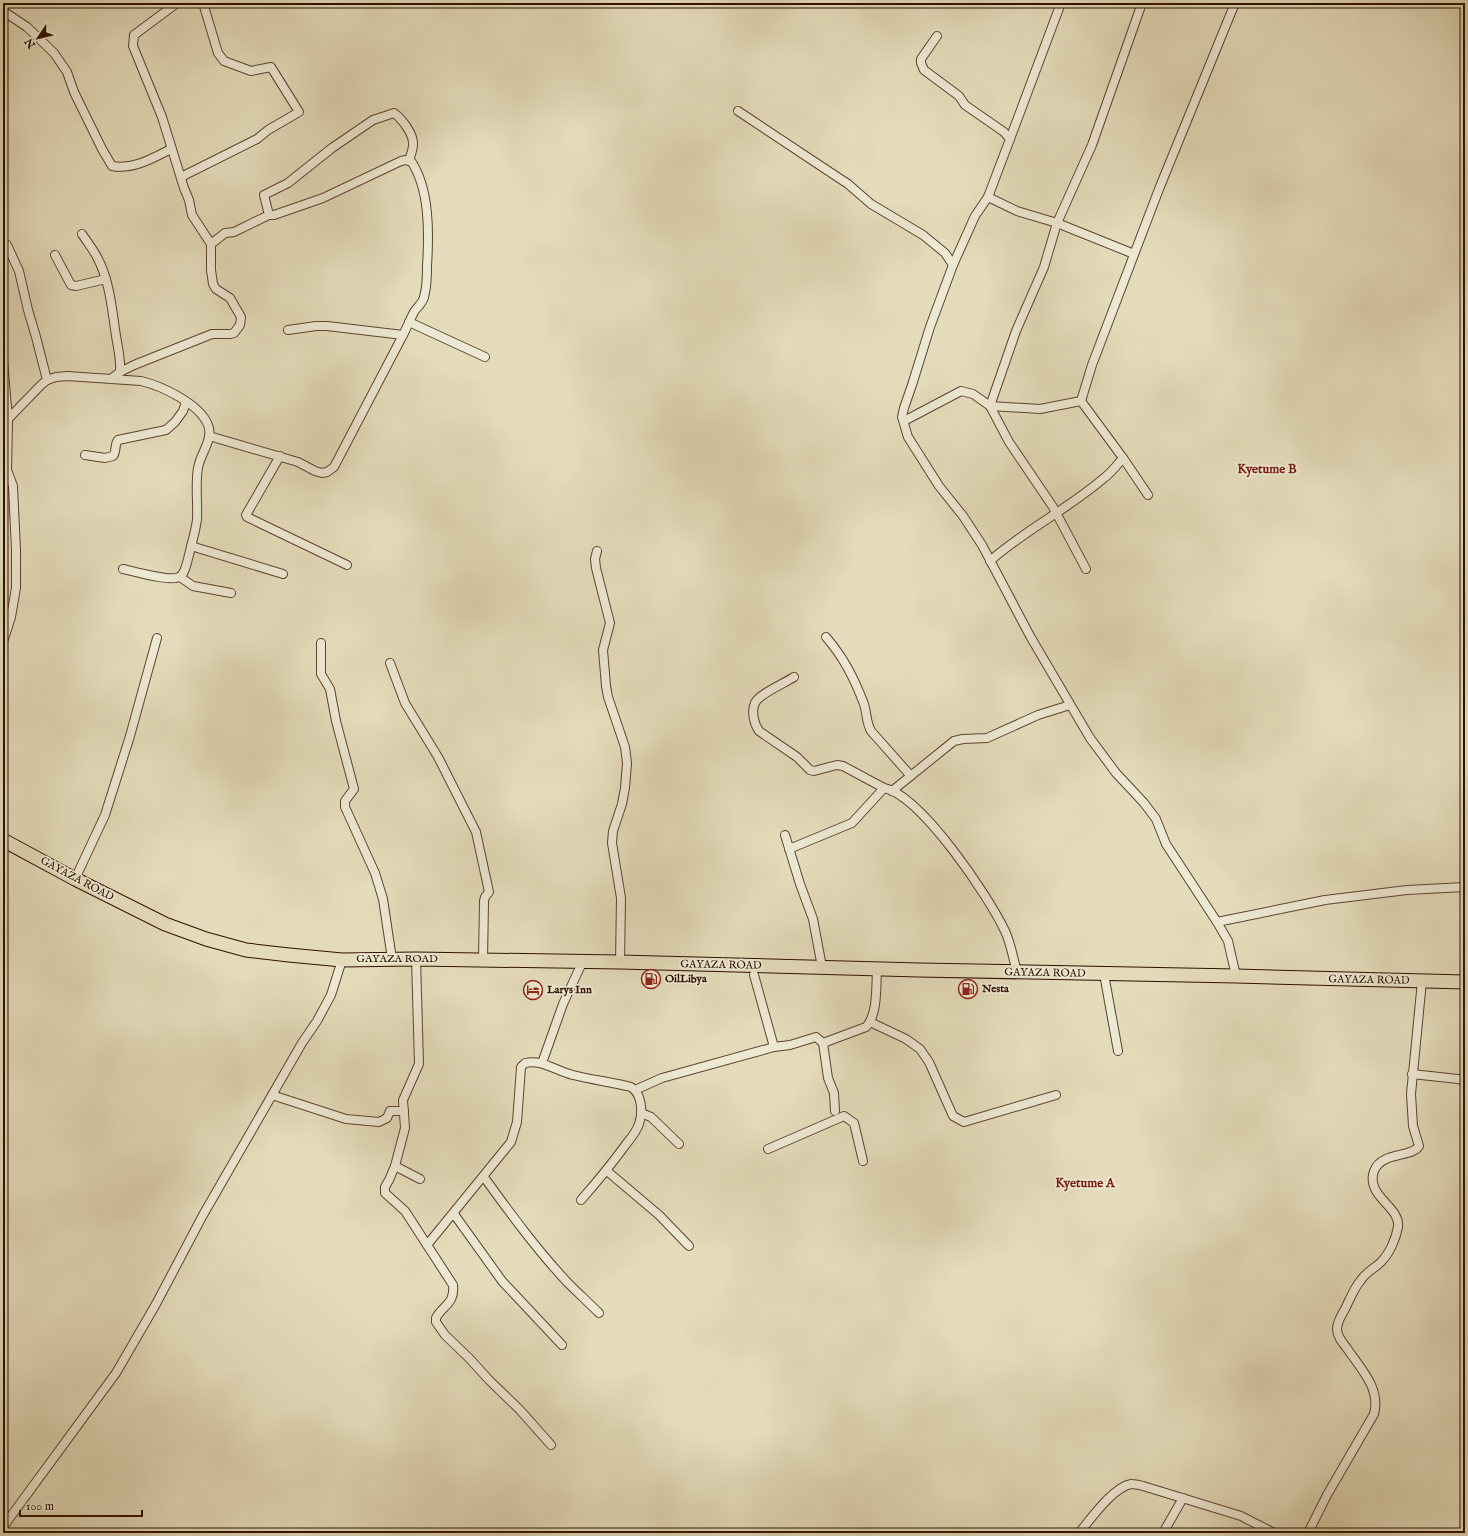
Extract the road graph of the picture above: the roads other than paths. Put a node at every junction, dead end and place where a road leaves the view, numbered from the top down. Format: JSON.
{"nodes":[{"id":1,"x":177,"y":3,"type":"edge"},
{"id":2,"x":203,"y":3,"type":"edge"},
{"id":3,"x":1061,"y":3,"type":"edge"},
{"id":4,"x":1142,"y":3,"type":"edge"},
{"id":5,"x":1235,"y":3,"type":"edge"},
{"id":6,"x":3,"y":12,"type":"edge"},
{"id":7,"x":937,"y":36,"type":"dead end"},
{"id":8,"x":738,"y":111,"type":"dead end"},
{"id":9,"x":1010,"y":139,"type":"junction"},
{"id":10,"x":171,"y":149,"type":"junction"},
{"id":11,"x":409,"y":161,"type":"junction"},
{"id":12,"x":181,"y":177,"type":"junction"},
{"id":13,"x":988,"y":198,"type":"junction"},
{"id":14,"x":269,"y":215,"type":"junction"},
{"id":15,"x":1057,"y":223,"type":"junction"},
{"id":16,"x":82,"y":234,"type":"dead end"},
{"id":17,"x":211,"y":244,"type":"junction"},
{"id":18,"x":7,"y":245,"type":"dead end"},
{"id":19,"x":1134,"y":254,"type":"junction"},
{"id":20,"x":55,"y":255,"type":"dead end"},
{"id":21,"x":953,"y":265,"type":"junction"},
{"id":22,"x":106,"y":279,"type":"junction"},
{"id":23,"x":409,"y":322,"type":"junction"},
{"id":24,"x":288,"y":330,"type":"dead end"},
{"id":25,"x":404,"y":335,"type":"junction"},
{"id":26,"x":485,"y":357,"type":"dead end"},
{"id":27,"x":3,"y":360,"type":"edge"},
{"id":28,"x":120,"y":372,"type":"junction"},
{"id":29,"x":46,"y":380,"type":"junction"},
{"id":30,"x":111,"y":380,"type":"junction"},
{"id":31,"x":1081,"y":401,"type":"junction"},
{"id":32,"x":186,"y":402,"type":"junction"},
{"id":33,"x":990,"y":406,"type":"junction"},
{"id":34,"x":8,"y":419,"type":"junction"},
{"id":35,"x":904,"y":421,"type":"junction"},
{"id":36,"x":209,"y":436,"type":"junction"},
{"id":37,"x":85,"y":455,"type":"dead end"},
{"id":38,"x":280,"y":456,"type":"junction"},
{"id":39,"x":1123,"y":458,"type":"junction"},
{"id":40,"x":1148,"y":495,"type":"dead end"},
{"id":41,"x":1056,"y":513,"type":"junction"},
{"id":42,"x":191,"y":546,"type":"junction"},
{"id":43,"x":597,"y":551,"type":"dead end"},
{"id":44,"x":990,"y":561,"type":"junction"},
{"id":45,"x":348,"y":565,"type":"dead end"},
{"id":46,"x":122,"y":568,"type":"dead end"},
{"id":47,"x":1086,"y":569,"type":"dead end"},
{"id":48,"x":283,"y":574,"type":"dead end"},
{"id":49,"x":180,"y":577,"type":"junction"},
{"id":50,"x":231,"y":593,"type":"dead end"},
{"id":51,"x":826,"y":637,"type":"dead end"},
{"id":52,"x":157,"y":638,"type":"dead end"},
{"id":53,"x":3,"y":642,"type":"edge"},
{"id":54,"x":321,"y":643,"type":"dead end"},
{"id":55,"x":390,"y":663,"type":"dead end"},
{"id":56,"x":794,"y":677,"type":"dead end"},
{"id":57,"x":1070,"y":705,"type":"junction"},
{"id":58,"x":910,"y":775,"type":"junction"},
{"id":59,"x":888,"y":789,"type":"junction"},
{"id":60,"x":785,"y":835,"type":"dead end"},
{"id":61,"x":3,"y":840,"type":"edge"},
{"id":62,"x":789,"y":848,"type":"junction"},
{"id":63,"x":75,"y":879,"type":"junction"},
{"id":64,"x":1465,"y":887,"type":"edge"},
{"id":65,"x":1217,"y":922,"type":"junction"},
{"id":66,"x":392,"y":959,"type":"junction"},
{"id":67,"x":416,"y":959,"type":"junction"},
{"id":68,"x":342,"y":960,"type":"junction"},
{"id":69,"x":483,"y":960,"type":"junction"},
{"id":70,"x":620,"y":962,"type":"junction"},
{"id":71,"x":582,"y":963,"type":"junction"},
{"id":72,"x":822,"y":967,"type":"junction"},
{"id":73,"x":877,"y":969,"type":"junction"},
{"id":74,"x":1017,"y":972,"type":"junction"},
{"id":75,"x":1104,"y":974,"type":"junction"},
{"id":76,"x":754,"y":975,"type":"dead end"},
{"id":77,"x":1236,"y":976,"type":"junction"},
{"id":78,"x":1422,"y":981,"type":"junction"},
{"id":79,"x":1465,"y":982,"type":"edge"},
{"id":80,"x":870,"y":1022,"type":"junction"},
{"id":81,"x":824,"y":1043,"type":"junction"},
{"id":82,"x":774,"y":1047,"type":"junction"},
{"id":83,"x":1118,"y":1051,"type":"dead end"},
{"id":84,"x":542,"y":1063,"type":"junction"},
{"id":85,"x":1412,"y":1074,"type":"junction"},
{"id":86,"x":1465,"y":1081,"type":"edge"},
{"id":87,"x":635,"y":1090,"type":"junction"},
{"id":88,"x":272,"y":1095,"type":"junction"},
{"id":89,"x":1056,"y":1095,"type":"dead end"},
{"id":90,"x":404,"y":1111,"type":"junction"},
{"id":91,"x":835,"y":1111,"type":"dead end"},
{"id":92,"x":641,"y":1113,"type":"junction"},
{"id":93,"x":680,"y":1144,"type":"dead end"},
{"id":94,"x":768,"y":1149,"type":"dead end"},
{"id":95,"x":863,"y":1161,"type":"dead end"},
{"id":96,"x":395,"y":1166,"type":"junction"},
{"id":97,"x":607,"y":1171,"type":"junction"},
{"id":98,"x":484,"y":1177,"type":"junction"},
{"id":99,"x":420,"y":1179,"type":"dead end"},
{"id":100,"x":581,"y":1200,"type":"dead end"},
{"id":101,"x":454,"y":1214,"type":"junction"},
{"id":102,"x":427,"y":1246,"type":"junction"},
{"id":103,"x":689,"y":1246,"type":"dead end"},
{"id":104,"x":599,"y":1313,"type":"dead end"},
{"id":105,"x":562,"y":1345,"type":"dead end"},
{"id":106,"x":551,"y":1445,"type":"dead end"},
{"id":107,"x":1183,"y":1498,"type":"junction"},
{"id":108,"x":3,"y":1527,"type":"edge"},
{"id":109,"x":1078,"y":1533,"type":"edge"},
{"id":110,"x":1162,"y":1533,"type":"edge"},
{"id":111,"x":1274,"y":1533,"type":"edge"},
{"id":112,"x":1308,"y":1533,"type":"edge"}],
"edges":[{"from":1,"to":10,"type":"street"},
{"from":2,"to":12,"type":"street"},
{"from":3,"to":9,"type":"street"},
{"from":4,"to":15,"type":"street"},
{"from":5,"to":19,"type":"street"},
{"from":6,"to":10,"type":"street"},
{"from":7,"to":9,"type":"street"},
{"from":8,"to":21,"type":"street"},
{"from":9,"to":13,"type":"street"},
{"from":10,"to":12,"type":"street"},
{"from":11,"to":14,"type":"street"},
{"from":11,"to":14,"type":"street"},
{"from":11,"to":23,"type":"street"},
{"from":12,"to":17,"type":"street"},
{"from":13,"to":15,"type":"street"},
{"from":13,"to":21,"type":"street"},
{"from":14,"to":17,"type":"street"},
{"from":15,"to":19,"type":"street"},
{"from":15,"to":33,"type":"street"},
{"from":16,"to":22,"type":"street"},
{"from":17,"to":28,"type":"street"},
{"from":18,"to":29,"type":"street"},
{"from":19,"to":31,"type":"street"},
{"from":20,"to":22,"type":"street"},
{"from":21,"to":35,"type":"street"},
{"from":22,"to":28,"type":"street"},
{"from":23,"to":25,"type":"street"},
{"from":23,"to":26,"type":"street"},
{"from":24,"to":25,"type":"street"},
{"from":25,"to":38,"type":"street"},
{"from":27,"to":34,"type":"street"},
{"from":28,"to":30,"type":"street"},
{"from":29,"to":30,"type":"street"},
{"from":29,"to":34,"type":"street"},
{"from":30,"to":32,"type":"street"},
{"from":31,"to":33,"type":"street"},
{"from":31,"to":39,"type":"street"},
{"from":32,"to":36,"type":"street"},
{"from":32,"to":37,"type":"street"},
{"from":33,"to":35,"type":"street"},
{"from":33,"to":41,"type":"street"},
{"from":34,"to":53,"type":"street"},
{"from":35,"to":44,"type":"street"},
{"from":36,"to":38,"type":"street"},
{"from":36,"to":42,"type":"street"},
{"from":38,"to":45,"type":"street"},
{"from":39,"to":40,"type":"street"},
{"from":39,"to":41,"type":"street"},
{"from":41,"to":44,"type":"street"},
{"from":41,"to":47,"type":"street"},
{"from":42,"to":48,"type":"street"},
{"from":42,"to":49,"type":"street"},
{"from":43,"to":70,"type":"street"},
{"from":44,"to":57,"type":"street"},
{"from":46,"to":49,"type":"street"},
{"from":49,"to":50,"type":"street"},
{"from":51,"to":58,"type":"street"},
{"from":52,"to":63,"type":"street"},
{"from":54,"to":66,"type":"street"},
{"from":55,"to":69,"type":"street"},
{"from":56,"to":59,"type":"street"},
{"from":57,"to":58,"type":"street"},
{"from":57,"to":65,"type":"street"},
{"from":58,"to":59,"type":"street"},
{"from":59,"to":62,"type":"street"},
{"from":59,"to":74,"type":"street"},
{"from":60,"to":62,"type":"street"},
{"from":61,"to":63,"type":"main road","name":"GAYAZA ROAD"},
{"from":62,"to":72,"type":"street"},
{"from":63,"to":68,"type":"main road","name":"GAYAZA ROAD"},
{"from":64,"to":65,"type":"street"},
{"from":65,"to":77,"type":"street"},
{"from":66,"to":67,"type":"main road","name":"GAYAZA ROAD"},
{"from":66,"to":68,"type":"main road","name":"GAYAZA ROAD"},
{"from":67,"to":69,"type":"main road","name":"GAYAZA ROAD"},
{"from":67,"to":90,"type":"street"},
{"from":68,"to":88,"type":"street"},
{"from":69,"to":71,"type":"main road","name":"GAYAZA ROAD"},
{"from":70,"to":71,"type":"main road","name":"GAYAZA ROAD"},
{"from":70,"to":72,"type":"main road","name":"GAYAZA ROAD"},
{"from":71,"to":84,"type":"street"},
{"from":72,"to":73,"type":"main road","name":"GAYAZA ROAD"},
{"from":73,"to":74,"type":"main road","name":"GAYAZA ROAD"},
{"from":73,"to":80,"type":"street"},
{"from":74,"to":75,"type":"main road","name":"GAYAZA ROAD"},
{"from":75,"to":77,"type":"main road","name":"GAYAZA ROAD"},
{"from":75,"to":83,"type":"street"},
{"from":76,"to":82,"type":"street"},
{"from":77,"to":78,"type":"main road","name":"GAYAZA ROAD"},
{"from":78,"to":79,"type":"main road","name":"GAYAZA ROAD"},
{"from":78,"to":85,"type":"street"},
{"from":80,"to":81,"type":"street"},
{"from":80,"to":89,"type":"street"},
{"from":81,"to":82,"type":"street"},
{"from":81,"to":91,"type":"street"},
{"from":82,"to":87,"type":"street"},
{"from":84,"to":87,"type":"street"},
{"from":84,"to":98,"type":"street"},
{"from":85,"to":86,"type":"street"},
{"from":85,"to":112,"type":"street"},
{"from":87,"to":92,"type":"street"},
{"from":88,"to":90,"type":"street"},
{"from":88,"to":108,"type":"street"},
{"from":90,"to":96,"type":"street"},
{"from":92,"to":93,"type":"street"},
{"from":92,"to":97,"type":"street"},
{"from":94,"to":95,"type":"street"},
{"from":96,"to":99,"type":"street"},
{"from":96,"to":102,"type":"street"},
{"from":97,"to":100,"type":"street"},
{"from":97,"to":103,"type":"street"},
{"from":98,"to":101,"type":"street"},
{"from":98,"to":104,"type":"street"},
{"from":101,"to":102,"type":"street"},
{"from":101,"to":105,"type":"street"},
{"from":102,"to":106,"type":"street"},
{"from":107,"to":109,"type":"street"},
{"from":107,"to":110,"type":"street"},
{"from":107,"to":111,"type":"street"}]}
